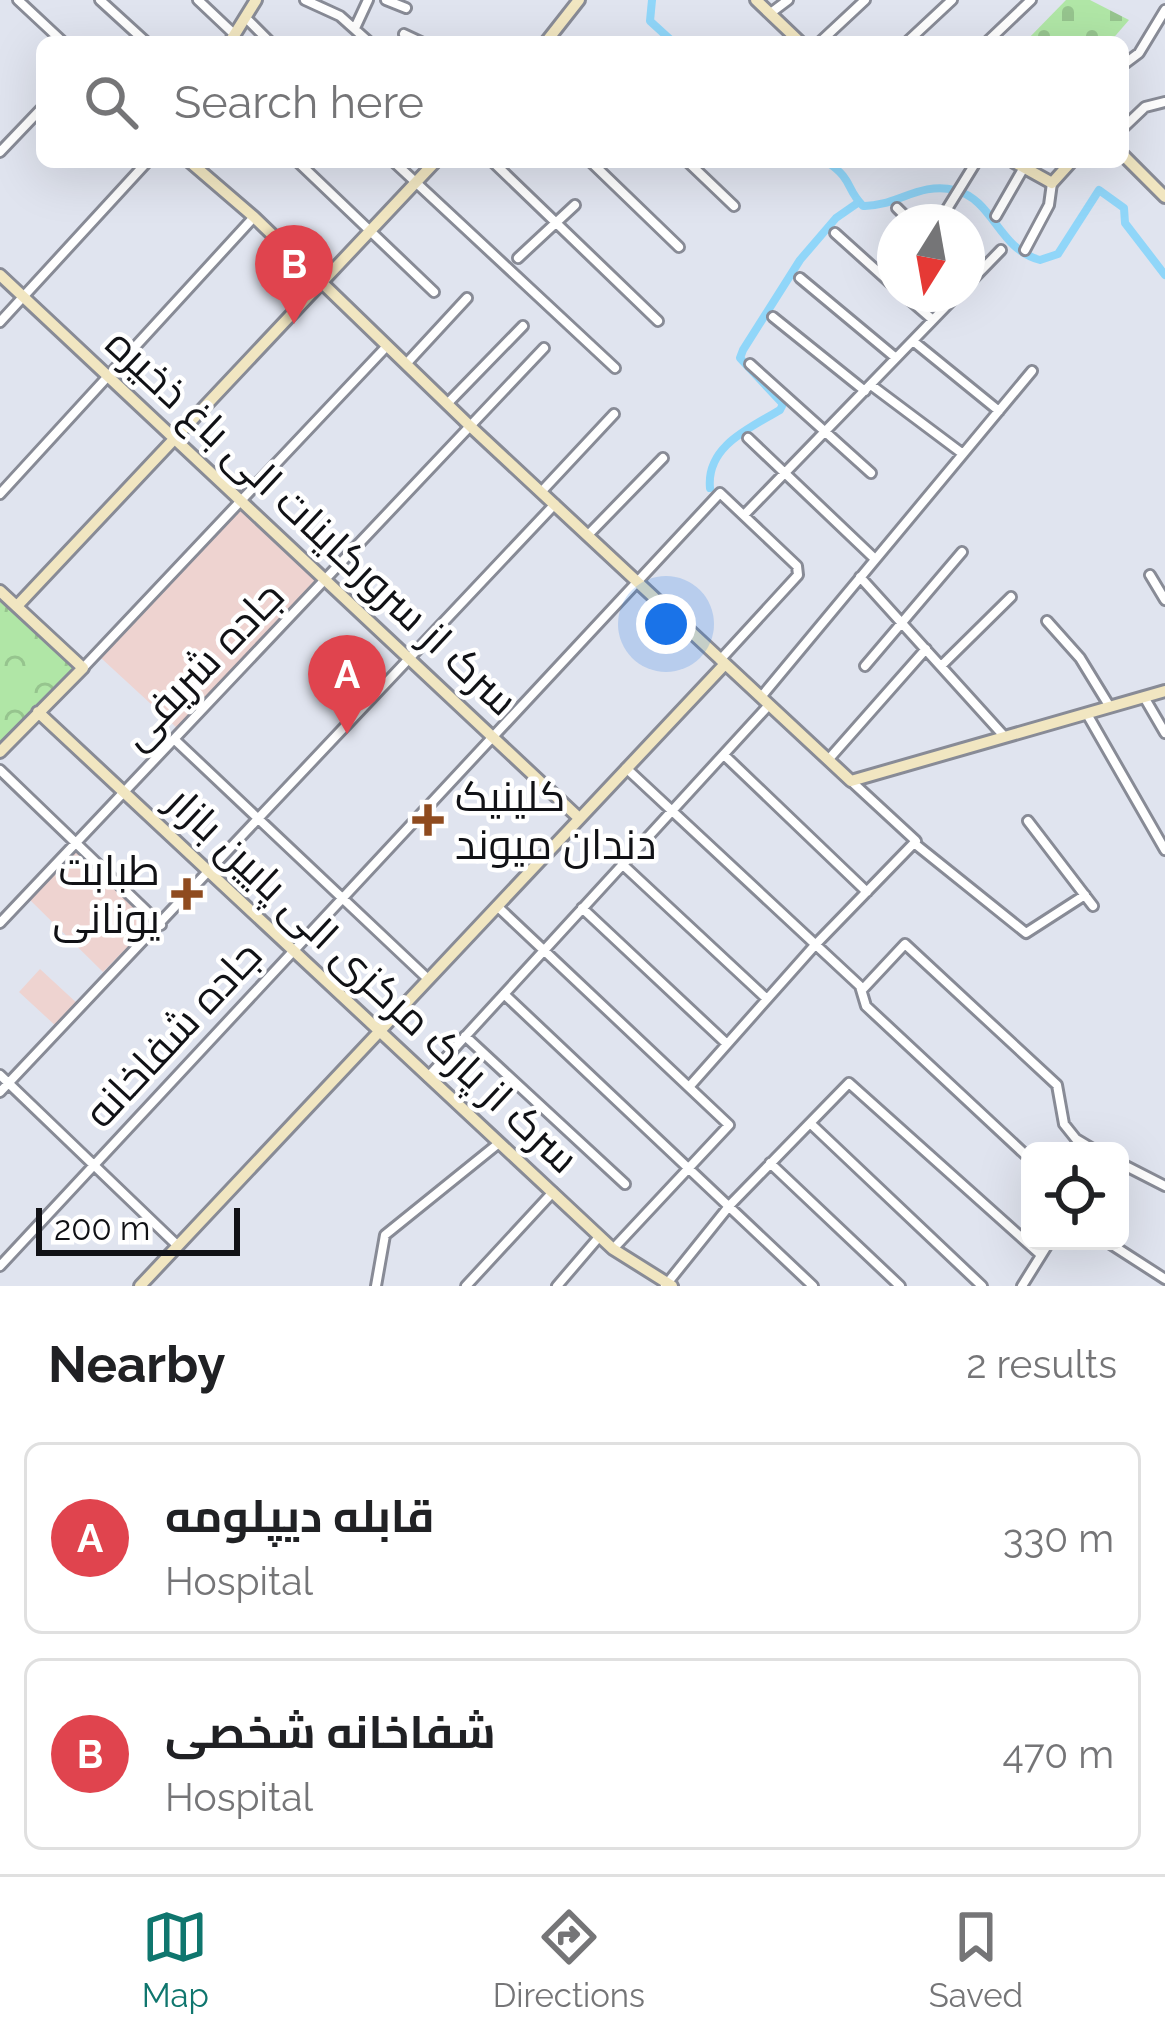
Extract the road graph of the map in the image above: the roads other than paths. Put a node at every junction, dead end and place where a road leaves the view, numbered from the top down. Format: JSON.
{"nodes":[{"id":1,"x":19,"y":0,"type":"edge"},
{"id":2,"x":100,"y":0,"type":"edge"},
{"id":3,"x":198,"y":0,"type":"edge"},
{"id":4,"x":256,"y":0,"type":"edge"},
{"id":5,"x":305,"y":0,"type":"edge"},
{"id":6,"x":368,"y":0,"type":"edge"},
{"id":7,"x":386,"y":0,"type":"edge"},
{"id":8,"x":579,"y":0,"type":"edge"},
{"id":9,"x":756,"y":0,"type":"edge"},
{"id":10,"x":788,"y":0,"type":"edge"},
{"id":11,"x":865,"y":0,"type":"edge"},
{"id":12,"x":952,"y":0,"type":"edge"},
{"id":13,"x":1031,"y":0,"type":"edge"},
{"id":14,"x":406,"y":8,"type":"dead end"},
{"id":15,"x":1165,"y":10,"type":"edge"},
{"id":16,"x":772,"y":12,"type":"junction"},
{"id":17,"x":245,"y":18,"type":"junction"},
{"id":18,"x":355,"y":28,"type":"junction"},
{"id":19,"x":404,"y":34,"type":"dead end"},
{"id":20,"x":57,"y":36,"type":"edge"},
{"id":21,"x":139,"y":36,"type":"edge"},
{"id":22,"x":231,"y":36,"type":"edge"},
{"id":23,"x":234,"y":36,"type":"edge"},
{"id":24,"x":264,"y":36,"type":"edge"},
{"id":25,"x":363,"y":36,"type":"edge"},
{"id":26,"x":408,"y":36,"type":"edge"},
{"id":27,"x":555,"y":36,"type":"edge"},
{"id":28,"x":794,"y":36,"type":"edge"},
{"id":29,"x":826,"y":36,"type":"edge"},
{"id":30,"x":913,"y":36,"type":"edge"},
{"id":31,"x":993,"y":36,"type":"edge"},
{"id":32,"x":1129,"y":60,"type":"edge"},
{"id":33,"x":1165,"y":102,"type":"edge"},
{"id":34,"x":36,"y":114,"type":"edge"},
{"id":35,"x":1129,"y":122,"type":"edge"},
{"id":36,"x":0,"y":152,"type":"edge"},
{"id":37,"x":1129,"y":161,"type":"edge"},
{"id":38,"x":142,"y":168,"type":"edge"},
{"id":39,"x":197,"y":168,"type":"edge"},
{"id":40,"x":304,"y":168,"type":"edge"},
{"id":41,"x":400,"y":168,"type":"edge"},
{"id":42,"x":429,"y":168,"type":"edge"},
{"id":43,"x":499,"y":168,"type":"edge"},
{"id":44,"x":597,"y":168,"type":"edge"},
{"id":45,"x":694,"y":168,"type":"edge"},
{"id":46,"x":972,"y":168,"type":"edge"},
{"id":47,"x":1019,"y":168,"type":"edge"},
{"id":48,"x":1030,"y":168,"type":"edge"},
{"id":49,"x":1066,"y":168,"type":"edge"},
{"id":50,"x":415,"y":183,"type":"junction"},
{"id":51,"x":1052,"y":183,"type":"junction"},
{"id":52,"x":1165,"y":197,"type":"edge"},
{"id":53,"x":950,"y":204,"type":"edge"},
{"id":54,"x":575,"y":205,"type":"dead end"},
{"id":55,"x":734,"y":206,"type":"dead end"},
{"id":56,"x":995,"y":216,"type":"dead end"},
{"id":57,"x":254,"y":217,"type":"junction"},
{"id":58,"x":556,"y":224,"type":"junction"},
{"id":59,"x":370,"y":230,"type":"junction"},
{"id":60,"x":835,"y":233,"type":"dead end"},
{"id":61,"x":679,"y":247,"type":"dead end"},
{"id":62,"x":1000,"y":250,"type":"dead end"},
{"id":63,"x":1025,"y":250,"type":"dead end"},
{"id":64,"x":518,"y":258,"type":"dead end"},
{"id":65,"x":985,"y":264,"type":"edge"},
{"id":66,"x":877,"y":270,"type":"edge"},
{"id":67,"x":0,"y":275,"type":"edge"},
{"id":68,"x":800,"y":278,"type":"dead end"},
{"id":69,"x":321,"y":281,"type":"junction"},
{"id":70,"x":434,"y":292,"type":"dead end"},
{"id":71,"x":24,"y":297,"type":"junction"},
{"id":72,"x":467,"y":298,"type":"dead end"},
{"id":73,"x":923,"y":312,"type":"edge"},
{"id":74,"x":940,"y":312,"type":"edge"},
{"id":75,"x":772,"y":317,"type":"dead end"},
{"id":76,"x":932,"y":320,"type":"junction"},
{"id":77,"x":658,"y":321,"type":"dead end"},
{"id":78,"x":0,"y":322,"type":"edge"},
{"id":79,"x":523,"y":326,"type":"dead end"},
{"id":80,"x":913,"y":341,"type":"junction"},
{"id":81,"x":387,"y":346,"type":"junction"},
{"id":82,"x":544,"y":348,"type":"dead end"},
{"id":83,"x":896,"y":358,"type":"junction"},
{"id":84,"x":406,"y":364,"type":"junction"},
{"id":85,"x":750,"y":364,"type":"dead end"},
{"id":86,"x":615,"y":368,"type":"dead end"},
{"id":87,"x":1032,"y":371,"type":"dead end"},
{"id":88,"x":106,"y":375,"type":"junction"},
{"id":89,"x":868,"y":388,"type":"junction"},
{"id":90,"x":447,"y":404,"type":"junction"},
{"id":91,"x":999,"y":411,"type":"junction"},
{"id":92,"x":614,"y":414,"type":"dead end"},
{"id":93,"x":470,"y":426,"type":"junction"},
{"id":94,"x":826,"y":432,"type":"junction"},
{"id":95,"x":174,"y":438,"type":"junction"},
{"id":96,"x":748,"y":438,"type":"dead end"},
{"id":97,"x":963,"y":454,"type":"junction"},
{"id":98,"x":663,"y":458,"type":"dead end"},
{"id":99,"x":785,"y":473,"type":"junction"},
{"id":100,"x":871,"y":473,"type":"dead end"},
{"id":101,"x":542,"y":491,"type":"junction"},
{"id":102,"x":0,"y":494,"type":"edge"},
{"id":103,"x":240,"y":500,"type":"junction"},
{"id":104,"x":555,"y":504,"type":"junction"},
{"id":105,"x":744,"y":514,"type":"junction"},
{"id":106,"x":588,"y":535,"type":"junction"},
{"id":107,"x":962,"y":552,"type":"dead end"},
{"id":108,"x":875,"y":559,"type":"junction"},
{"id":109,"x":1150,"y":574,"type":"dead end"},
{"id":110,"x":860,"y":577,"type":"junction"},
{"id":111,"x":324,"y":579,"type":"junction"},
{"id":112,"x":639,"y":583,"type":"junction"},
{"id":113,"x":0,"y":591,"type":"edge"},
{"id":114,"x":1011,"y":596,"type":"dead end"},
{"id":115,"x":1165,"y":600,"type":"edge"},
{"id":116,"x":17,"y":606,"type":"junction"},
{"id":117,"x":1047,"y":621,"type":"dead end"},
{"id":118,"x":903,"y":624,"type":"junction"},
{"id":119,"x":926,"y":649,"type":"junction"},
{"id":120,"x":410,"y":659,"type":"junction"},
{"id":121,"x":723,"y":662,"type":"junction"},
{"id":122,"x":865,"y":666,"type":"dead end"},
{"id":123,"x":941,"y":666,"type":"junction"},
{"id":124,"x":83,"y":668,"type":"junction"},
{"id":125,"x":1165,"y":691,"type":"edge"},
{"id":126,"x":1144,"y":698,"type":"junction"},
{"id":127,"x":765,"y":701,"type":"junction"},
{"id":128,"x":1110,"y":707,"type":"junction"},
{"id":129,"x":38,"y":712,"type":"junction"},
{"id":130,"x":1087,"y":714,"type":"junction"},
{"id":131,"x":1165,"y":733,"type":"edge"},
{"id":132,"x":493,"y":737,"type":"junction"},
{"id":133,"x":1005,"y":737,"type":"junction"},
{"id":134,"x":175,"y":740,"type":"junction"},
{"id":135,"x":0,"y":752,"type":"edge"},
{"id":136,"x":724,"y":755,"type":"junction"},
{"id":137,"x":828,"y":760,"type":"junction"},
{"id":138,"x":626,"y":768,"type":"junction"},
{"id":139,"x":0,"y":770,"type":"edge"},
{"id":140,"x":851,"y":781,"type":"junction"},
{"id":141,"x":122,"y":791,"type":"junction"},
{"id":142,"x":673,"y":811,"type":"junction"},
{"id":143,"x":258,"y":818,"type":"junction"},
{"id":144,"x":579,"y":818,"type":"junction"},
{"id":145,"x":1028,"y":820,"type":"dead end"},
{"id":146,"x":77,"y":841,"type":"junction"},
{"id":147,"x":914,"y":843,"type":"junction"},
{"id":148,"x":1165,"y":850,"type":"edge"},
{"id":149,"x":622,"y":864,"type":"junction"},
{"id":150,"x":210,"y":873,"type":"junction"},
{"id":151,"x":867,"y":892,"type":"junction"},
{"id":152,"x":1084,"y":895,"type":"junction"},
{"id":153,"x":340,"y":898,"type":"junction"},
{"id":154,"x":497,"y":906,"type":"junction"},
{"id":155,"x":1093,"y":906,"type":"dead end"},
{"id":156,"x":582,"y":908,"type":"junction"},
{"id":157,"x":0,"y":923,"type":"edge"},
{"id":158,"x":161,"y":925,"type":"junction"},
{"id":159,"x":816,"y":944,"type":"junction"},
{"id":160,"x":292,"y":949,"type":"junction"},
{"id":161,"x":544,"y":950,"type":"junction"},
{"id":162,"x":428,"y":979,"type":"junction"},
{"id":163,"x":861,"y":991,"type":"junction"},
{"id":164,"x":504,"y":994,"type":"junction"},
{"id":165,"x":767,"y":1000,"type":"junction"},
{"id":166,"x":379,"y":1031,"type":"junction"},
{"id":167,"x":465,"y":1036,"type":"junction"},
{"id":168,"x":727,"y":1044,"type":"junction"},
{"id":169,"x":0,"y":1076,"type":"edge"},
{"id":170,"x":428,"y":1077,"type":"junction"},
{"id":171,"x":8,"y":1083,"type":"junction"},
{"id":172,"x":689,"y":1087,"type":"junction"},
{"id":173,"x":0,"y":1092,"type":"edge"},
{"id":174,"x":810,"y":1123,"type":"junction"},
{"id":175,"x":1081,"y":1142,"type":"edge"},
{"id":176,"x":499,"y":1143,"type":"junction"},
{"id":177,"x":1021,"y":1152,"type":"edge"},
{"id":178,"x":95,"y":1163,"type":"junction"},
{"id":179,"x":770,"y":1163,"type":"junction"},
{"id":180,"x":690,"y":1167,"type":"junction"},
{"id":181,"x":1129,"y":1168,"type":"edge"},
{"id":182,"x":625,"y":1184,"type":"dead end"},
{"id":183,"x":1165,"y":1186,"type":"edge"},
{"id":184,"x":553,"y":1192,"type":"junction"},
{"id":185,"x":730,"y":1205,"type":"junction"},
{"id":186,"x":600,"y":1236,"type":"junction"},
{"id":187,"x":178,"y":1246,"type":"junction"},
{"id":188,"x":613,"y":1249,"type":"junction"},
{"id":189,"x":1044,"y":1250,"type":"edge"},
{"id":190,"x":1120,"y":1250,"type":"edge"},
{"id":191,"x":1041,"y":1255,"type":"junction"},
{"id":192,"x":0,"y":1266,"type":"edge"},
{"id":193,"x":1165,"y":1279,"type":"edge"},
{"id":194,"x":1024,"y":1283,"type":"edge"},
{"id":195,"x":668,"y":1285,"type":"edge"},
{"id":196,"x":140,"y":1286,"type":"edge"},
{"id":197,"x":376,"y":1286,"type":"edge"},
{"id":198,"x":466,"y":1286,"type":"edge"},
{"id":199,"x":557,"y":1286,"type":"edge"},
{"id":200,"x":813,"y":1286,"type":"edge"},
{"id":201,"x":900,"y":1286,"type":"edge"},
{"id":202,"x":982,"y":1286,"type":"edge"},
{"id":203,"x":1036,"y":1286,"type":"edge"}],
"edges":[{"from":1,"to":20,"type":"street"},
{"from":2,"to":21,"type":"street"},
{"from":3,"to":22,"type":"street"},
{"from":4,"to":17,"type":"street"},
{"from":5,"to":18,"type":"street"},
{"from":6,"to":18,"type":"street"},
{"from":7,"to":14,"type":"street"},
{"from":8,"to":27,"type":"street"},
{"from":9,"to":16,"type":"street"},
{"from":10,"to":16,"type":"street"},
{"from":11,"to":29,"type":"street"},
{"from":12,"to":30,"type":"street"},
{"from":13,"to":31,"type":"street"},
{"from":15,"to":32,"type":"street"},
{"from":16,"to":28,"type":"street"},
{"from":17,"to":23,"type":"street"},
{"from":17,"to":24,"type":"street"},
{"from":18,"to":25,"type":"street"},
{"from":19,"to":26,"type":"street"},
{"from":33,"to":35,"type":"street"},
{"from":34,"to":36,"type":"street"},
{"from":37,"to":52,"type":"street"},
{"from":38,"to":71,"type":"street"},
{"from":39,"to":57,"type":"street"},
{"from":40,"to":59,"type":"street"},
{"from":41,"to":50,"type":"street"},
{"from":42,"to":50,"type":"street"},
{"from":43,"to":58,"type":"street"},
{"from":44,"to":61,"type":"street"},
{"from":45,"to":55,"type":"street"},
{"from":46,"to":53,"type":"street"},
{"from":47,"to":56,"type":"street"},
{"from":48,"to":51,"type":"street"},
{"from":49,"to":51,"type":"street"},
{"from":50,"to":59,"type":"street"},
{"from":50,"to":86,"type":"street"},
{"from":51,"to":63,"type":"street"},
{"from":54,"to":58,"type":"street"},
{"from":57,"to":69,"type":"street"},
{"from":57,"to":88,"type":"street"},
{"from":58,"to":64,"type":"street"},
{"from":58,"to":77,"type":"street"},
{"from":59,"to":69,"type":"street"},
{"from":59,"to":70,"type":"street"},
{"from":60,"to":66,"type":"street"},
{"from":62,"to":65,"type":"street"},
{"from":67,"to":71,"type":"street","name":"سرک از سرورکاینات الی باغ ذخیره"},
{"from":68,"to":83,"type":"street"},
{"from":69,"to":81,"type":"street"},
{"from":69,"to":95,"type":"street"},
{"from":71,"to":78,"type":"street"},
{"from":71,"to":88,"type":"street","name":"سرک از سرورکاینات الی باغ ذخیره"},
{"from":72,"to":84,"type":"street"},
{"from":73,"to":76,"type":"street"},
{"from":74,"to":76,"type":"street"},
{"from":75,"to":89,"type":"street"},
{"from":76,"to":80,"type":"street"},
{"from":79,"to":90,"type":"street"},
{"from":80,"to":83,"type":"street"},
{"from":80,"to":91,"type":"street"},
{"from":81,"to":84,"type":"street"},
{"from":81,"to":103,"type":"street"},
{"from":82,"to":93,"type":"street","name":"جاده شریفی"},
{"from":83,"to":89,"type":"street"},
{"from":84,"to":90,"type":"street"},
{"from":85,"to":94,"type":"street"},
{"from":87,"to":91,"type":"street"},
{"from":88,"to":95,"type":"street","name":"سرک از سرورکاینات الی باغ ذخیره"},
{"from":88,"to":102,"type":"street"},
{"from":89,"to":94,"type":"street"},
{"from":89,"to":97,"type":"street"},
{"from":90,"to":93,"type":"street"},
{"from":91,"to":97,"type":"street"},
{"from":92,"to":101,"type":"street"},
{"from":93,"to":101,"type":"street"},
{"from":93,"to":111,"type":"street","name":"جاده شریفی"},
{"from":94,"to":99,"type":"street"},
{"from":94,"to":100,"type":"street"},
{"from":95,"to":103,"type":"street","name":"سرک از سرورکاینات الی باغ ذخیره"},
{"from":95,"to":116,"type":"street"},
{"from":96,"to":99,"type":"street"},
{"from":97,"to":108,"type":"street"},
{"from":98,"to":106,"type":"street"},
{"from":99,"to":105,"type":"street"},
{"from":99,"to":108,"type":"street"},
{"from":101,"to":104,"type":"street"},
{"from":103,"to":111,"type":"street","name":"سرک از سرورکاینات الی باغ ذخیره"},
{"from":103,"to":124,"type":"street"},
{"from":104,"to":106,"type":"street"},
{"from":104,"to":120,"type":"street"},
{"from":105,"to":112,"type":"street","name":"جاده شفاخانه"},
{"from":105,"to":121,"type":"street"},
{"from":106,"to":112,"type":"street"},
{"from":107,"to":118,"type":"street"},
{"from":108,"to":110,"type":"street"},
{"from":109,"to":115,"type":"street"},
{"from":110,"to":118,"type":"street"},
{"from":110,"to":127,"type":"street"},
{"from":111,"to":120,"type":"street","name":"سرک از سرورکاینات الی باغ ذخیره"},
{"from":111,"to":134,"type":"street","name":"جاده شریفی"},
{"from":112,"to":121,"type":"street"},
{"from":112,"to":132,"type":"street","name":"جاده شفاخانه"},
{"from":113,"to":116,"type":"street"},
{"from":114,"to":123,"type":"street"},
{"from":116,"to":124,"type":"street"},
{"from":117,"to":128,"type":"street"},
{"from":118,"to":119,"type":"street"},
{"from":118,"to":122,"type":"street"},
{"from":119,"to":123,"type":"street"},
{"from":119,"to":137,"type":"street"},
{"from":120,"to":132,"type":"street","name":"سرک از سرورکاینات الی باغ ذخیره"},
{"from":120,"to":143,"type":"street"},
{"from":121,"to":127,"type":"street"},
{"from":121,"to":138,"type":"street"},
{"from":123,"to":133,"type":"street"},
{"from":124,"to":129,"type":"street"},
{"from":125,"to":126,"type":"street"},
{"from":126,"to":128,"type":"street"},
{"from":126,"to":131,"type":"street"},
{"from":127,"to":136,"type":"street"},
{"from":127,"to":137,"type":"street"},
{"from":128,"to":130,"type":"street"},
{"from":129,"to":135,"type":"street"},
{"from":129,"to":141,"type":"street","name":"سرک از پارک مرکزی الی پایین بازار"},
{"from":130,"to":133,"type":"street"},
{"from":130,"to":148,"type":"street"},
{"from":132,"to":144,"type":"street","name":"سرک از سرورکاینات الی باغ ذخیره"},
{"from":132,"to":153,"type":"street","name":"جاده شفاخانه"},
{"from":133,"to":140,"type":"street"},
{"from":134,"to":141,"type":"street","name":"جاده شریفی"},
{"from":134,"to":143,"type":"street"},
{"from":136,"to":142,"type":"street"},
{"from":136,"to":151,"type":"street"},
{"from":137,"to":140,"type":"street"},
{"from":138,"to":142,"type":"street"},
{"from":138,"to":144,"type":"street"},
{"from":139,"to":146,"type":"street"},
{"from":140,"to":147,"type":"street"},
{"from":141,"to":146,"type":"street","name":"جاده شریفی"},
{"from":141,"to":150,"type":"street","name":"سرک از پارک مرکزی الی پایین بازار"},
{"from":142,"to":149,"type":"street"},
{"from":142,"to":159,"type":"street"},
{"from":143,"to":150,"type":"street"},
{"from":143,"to":153,"type":"street"},
{"from":144,"to":154,"type":"street"},
{"from":145,"to":152,"type":"street"},
{"from":146,"to":157,"type":"street","name":"جاده شریفی"},
{"from":146,"to":158,"type":"street"},
{"from":147,"to":151,"type":"street"},
{"from":147,"to":152,"type":"street"},
{"from":149,"to":156,"type":"street"},
{"from":149,"to":165,"type":"street"},
{"from":150,"to":158,"type":"street"},
{"from":150,"to":160,"type":"street","name":"سرک از پارک مرکزی الی پایین بازار"},
{"from":151,"to":159,"type":"street"},
{"from":152,"to":155,"type":"street"},
{"from":153,"to":160,"type":"street","name":"جاده شفاخانه"},
{"from":153,"to":162,"type":"street"},
{"from":154,"to":161,"type":"street"},
{"from":154,"to":162,"type":"street"},
{"from":156,"to":161,"type":"street"},
{"from":156,"to":168,"type":"street"},
{"from":158,"to":171,"type":"street"},
{"from":159,"to":163,"type":"street"},
{"from":159,"to":165,"type":"street"},
{"from":160,"to":166,"type":"street","name":"سرک از پارک مرکزی الی پایین بازار"},
{"from":160,"to":178,"type":"street","name":"جاده شفاخانه"},
{"from":161,"to":164,"type":"street"},
{"from":161,"to":172,"type":"street"},
{"from":162,"to":166,"type":"street"},
{"from":163,"to":175,"type":"street"},
{"from":163,"to":177,"type":"street"},
{"from":164,"to":167,"type":"street"},
{"from":164,"to":180,"type":"street"},
{"from":165,"to":168,"type":"street"},
{"from":166,"to":170,"type":"street","name":"سرک از پارک مرکزی الی پایین بازار"},
{"from":166,"to":187,"type":"street"},
{"from":167,"to":170,"type":"street"},
{"from":167,"to":182,"type":"street"},
{"from":168,"to":172,"type":"street"},
{"from":169,"to":171,"type":"street"},
{"from":170,"to":176,"type":"street","name":"سرک از پارک مرکزی الی پایین بازار"},
{"from":171,"to":173,"type":"street"},
{"from":171,"to":178,"type":"street"},
{"from":172,"to":180,"type":"street"},
{"from":174,"to":179,"type":"street"},
{"from":174,"to":191,"type":"street"},
{"from":174,"to":202,"type":"street"},
{"from":176,"to":184,"type":"street","name":"سرک از پارک مرکزی الی پایین بازار"},
{"from":176,"to":197,"type":"street"},
{"from":178,"to":187,"type":"street"},
{"from":178,"to":192,"type":"street","name":"جاده شفاخانه"},
{"from":179,"to":185,"type":"street"},
{"from":179,"to":201,"type":"street"},
{"from":180,"to":185,"type":"street"},
{"from":180,"to":188,"type":"street"},
{"from":181,"to":183,"type":"street"},
{"from":184,"to":186,"type":"street","name":"سرک از پارک مرکزی الی پایین بازار"},
{"from":184,"to":198,"type":"street"},
{"from":185,"to":195,"type":"street"},
{"from":185,"to":200,"type":"street"},
{"from":186,"to":188,"type":"street","name":"سرک از پارک مرکزی الی پایین بازار"},
{"from":186,"to":199,"type":"street"},
{"from":187,"to":196,"type":"street"},
{"from":188,"to":195,"type":"street","name":"سرک از پارک مرکزی الی پایین بازار"},
{"from":189,"to":191,"type":"street"},
{"from":190,"to":193,"type":"street"},
{"from":191,"to":194,"type":"street"},
{"from":194,"to":203,"type":"street"}]}
